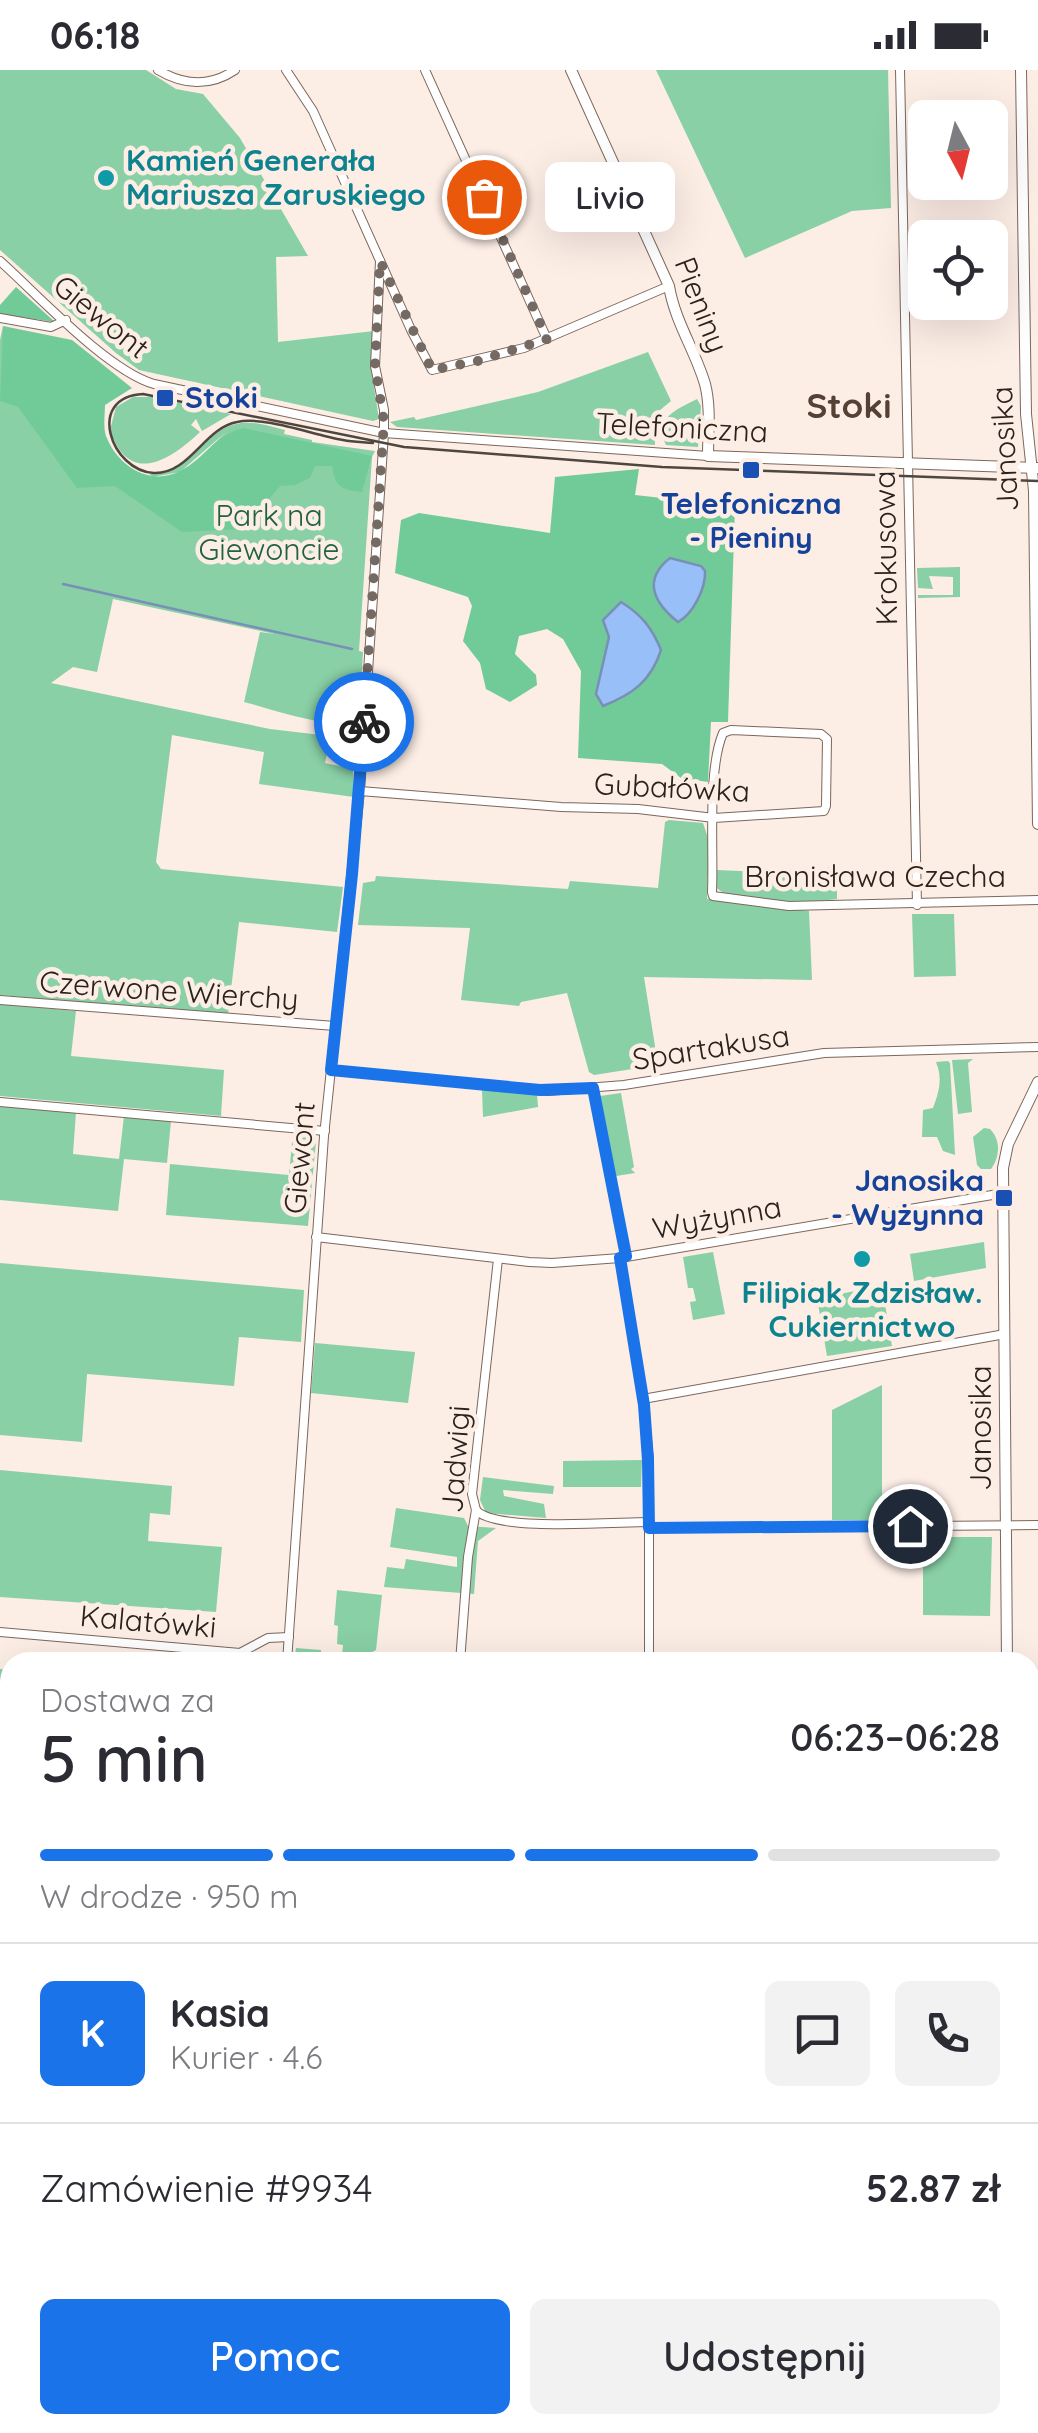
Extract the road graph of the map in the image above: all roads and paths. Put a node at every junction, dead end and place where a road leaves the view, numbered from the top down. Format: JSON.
{"nodes":[{"id":1,"x":158,"y":70,"type":"edge"},
{"id":2,"x":234,"y":70,"type":"edge"},
{"id":3,"x":286,"y":70,"type":"edge"},
{"id":4,"x":425,"y":70,"type":"edge"},
{"id":5,"x":571,"y":70,"type":"edge"},
{"id":6,"x":900,"y":70,"type":"edge"},
{"id":7,"x":1021,"y":70,"type":"edge"},
{"id":8,"x":0,"y":261,"type":"edge"},
{"id":9,"x":380,"y":261,"type":"junction"},
{"id":10,"x":669,"y":286,"type":"junction"},
{"id":11,"x":0,"y":318,"type":"edge"},
{"id":12,"x":66,"y":320,"type":"junction"},
{"id":13,"x":547,"y":339,"type":"junction"},
{"id":14,"x":384,"y":432,"type":"junction"},
{"id":15,"x":708,"y":456,"type":"junction"},
{"id":16,"x":908,"y":464,"type":"junction"},
{"id":17,"x":1034,"y":468,"type":"edge"},
{"id":18,"x":360,"y":791,"type":"junction"},
{"id":19,"x":714,"y":818,"type":"junction"},
{"id":20,"x":1038,"y":824,"type":"edge"},
{"id":21,"x":1038,"y":900,"type":"edge"},
{"id":22,"x":918,"y":904,"type":"junction"},
{"id":23,"x":0,"y":1000,"type":"edge"},
{"id":24,"x":335,"y":1026,"type":"junction"},
{"id":25,"x":1038,"y":1047,"type":"edge"},
{"id":26,"x":331,"y":1070,"type":"junction"},
{"id":27,"x":1038,"y":1082,"type":"edge"},
{"id":28,"x":593,"y":1088,"type":"junction"},
{"id":29,"x":0,"y":1102,"type":"edge"},
{"id":30,"x":325,"y":1130,"type":"junction"},
{"id":31,"x":1004,"y":1193,"type":"junction"},
{"id":32,"x":316,"y":1237,"type":"junction"},
{"id":33,"x":623,"y":1257,"type":"junction"},
{"id":34,"x":498,"y":1259,"type":"junction"},
{"id":35,"x":1005,"y":1334,"type":"junction"},
{"id":36,"x":643,"y":1399,"type":"junction"},
{"id":37,"x":476,"y":1510,"type":"junction"},
{"id":38,"x":648,"y":1525,"type":"junction"},
{"id":39,"x":1006,"y":1526,"type":"junction"},
{"id":40,"x":1038,"y":1526,"type":"edge"},
{"id":41,"x":0,"y":1632,"type":"edge"},
{"id":42,"x":288,"y":1637,"type":"junction"},
{"id":43,"x":287,"y":1652,"type":"edge"},
{"id":44,"x":461,"y":1652,"type":"edge"},
{"id":45,"x":648,"y":1652,"type":"edge"},
{"id":46,"x":1007,"y":1652,"type":"edge"}],
"edges":[{"from":1,"to":2,"type":"street"},
{"from":3,"to":9,"type":"street"},
{"from":4,"to":13,"type":"street"},
{"from":5,"to":10,"type":"street","name":"Pieniny"},
{"from":6,"to":16,"type":"street","name":"Krokusowa"},
{"from":7,"to":17,"type":"street","name":"Janosika"},
{"from":8,"to":12,"type":"street","name":"Giewont"},
{"from":9,"to":13,"type":"street"},
{"from":9,"to":14,"type":"street"},
{"from":10,"to":13,"type":"street"},
{"from":10,"to":15,"type":"street","name":"Pieniny"},
{"from":11,"to":12,"type":"street"},
{"from":12,"to":14,"type":"street","name":"Giewont"},
{"from":14,"to":15,"type":"street","name":"Telefoniczna"},
{"from":14,"to":18,"type":"street","name":"Giewont"},
{"from":15,"to":16,"type":"street","name":"Telefoniczna"},
{"from":16,"to":17,"type":"street","name":"Telefoniczna"},
{"from":16,"to":22,"type":"street","name":"Krokusowa"},
{"from":17,"to":20,"type":"street","name":"Janosika"},
{"from":18,"to":19,"type":"street","name":"Gubałówka"},
{"from":18,"to":24,"type":"street","name":"Giewont"},
{"from":19,"to":19,"type":"street","name":"Gubałówka"},
{"from":19,"to":22,"type":"street","name":"Bronisława Czecha"},
{"from":21,"to":22,"type":"street","name":"Bronisława Czecha"},
{"from":23,"to":24,"type":"street","name":"Czerwone Wierchy"},
{"from":24,"to":26,"type":"street","name":"Giewont"},
{"from":25,"to":28,"type":"street","name":"Spartakusa"},
{"from":26,"to":28,"type":"street","name":"Spartakusa"},
{"from":26,"to":30,"type":"street","name":"Giewont"},
{"from":27,"to":31,"type":"street","name":"Janosika"},
{"from":28,"to":33,"type":"street"},
{"from":29,"to":30,"type":"street"},
{"from":30,"to":32,"type":"street","name":"Giewont"},
{"from":31,"to":33,"type":"street","name":"Wyżynna"},
{"from":31,"to":35,"type":"street","name":"Janosika"},
{"from":32,"to":34,"type":"street","name":"Wyżynna"},
{"from":32,"to":42,"type":"street","name":"Giewont"},
{"from":33,"to":34,"type":"street","name":"Wyżynna"},
{"from":33,"to":36,"type":"street"},
{"from":34,"to":37,"type":"street","name":"Jadwigi"},
{"from":35,"to":36,"type":"street"},
{"from":35,"to":39,"type":"street","name":"Janosika"},
{"from":36,"to":38,"type":"street"},
{"from":37,"to":38,"type":"street"},
{"from":37,"to":44,"type":"street","name":"Jadwigi"},
{"from":38,"to":39,"type":"street"},
{"from":38,"to":45,"type":"street"},
{"from":39,"to":40,"type":"street"},
{"from":39,"to":46,"type":"street","name":"Janosika"},
{"from":41,"to":42,"type":"street","name":"Kalatówki"},
{"from":42,"to":43,"type":"street","name":"Giewont"}]}
